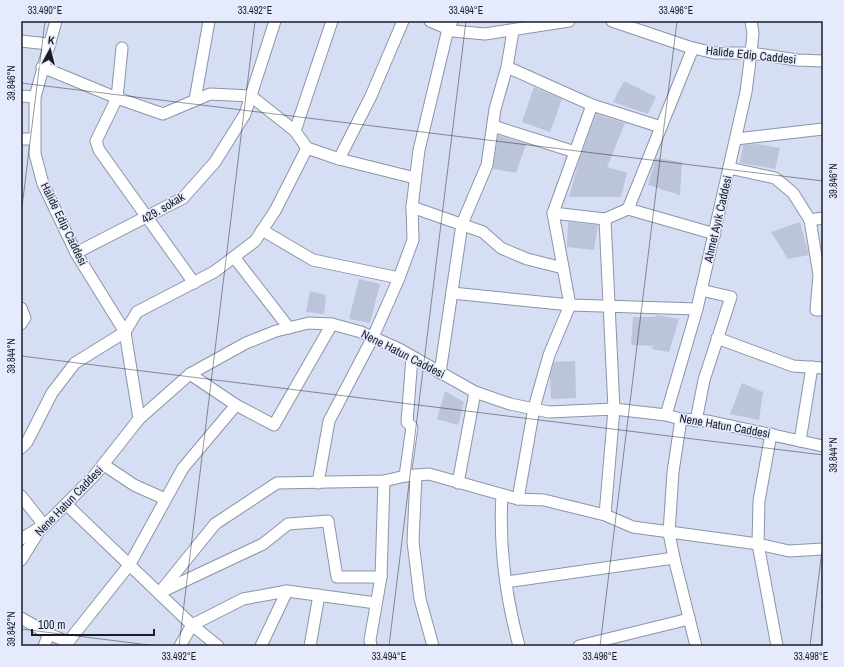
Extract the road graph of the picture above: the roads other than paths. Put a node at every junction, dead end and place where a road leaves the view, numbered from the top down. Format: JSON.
{"nodes":[{"id":1,"x":56,"y":21,"type":"edge"},
{"id":2,"x":209,"y":21,"type":"edge"},
{"id":3,"x":275,"y":21,"type":"edge"},
{"id":4,"x":332,"y":21,"type":"edge"},
{"id":5,"x":403,"y":21,"type":"edge"},
{"id":6,"x":430,"y":21,"type":"edge"},
{"id":7,"x":569,"y":21,"type":"edge"},
{"id":8,"x":612,"y":21,"type":"edge"},
{"id":9,"x":751,"y":21,"type":"edge"},
{"id":10,"x":450,"y":25,"type":"edge"},
{"id":11,"x":513,"y":31,"type":"junction"},
{"id":12,"x":21,"y":41,"type":"edge"},
{"id":13,"x":48,"y":44,"type":"junction"},
{"id":14,"x":122,"y":48,"type":"dead end"},
{"id":15,"x":693,"y":48,"type":"junction"},
{"id":16,"x":752,"y":53,"type":"junction"},
{"id":17,"x":823,"y":60,"type":"edge"},
{"id":18,"x":42,"y":67,"type":"junction"},
{"id":19,"x":507,"y":67,"type":"junction"},
{"id":20,"x":21,"y":96,"type":"edge"},
{"id":21,"x":34,"y":96,"type":"junction"},
{"id":22,"x":251,"y":96,"type":"junction"},
{"id":23,"x":117,"y":98,"type":"junction"},
{"id":24,"x":195,"y":100,"type":"junction"},
{"id":25,"x":592,"y":105,"type":"junction"},
{"id":26,"x":493,"y":126,"type":"junction"},
{"id":27,"x":661,"y":127,"type":"junction"},
{"id":28,"x":823,"y":129,"type":"edge"},
{"id":29,"x":295,"y":131,"type":"junction"},
{"id":30,"x":21,"y":139,"type":"edge"},
{"id":31,"x":34,"y":139,"type":"junction"},
{"id":32,"x":736,"y":139,"type":"junction"},
{"id":33,"x":307,"y":148,"type":"junction"},
{"id":34,"x":575,"y":152,"type":"junction"},
{"id":35,"x":339,"y":159,"type":"junction"},
{"id":36,"x":729,"y":168,"type":"junction"},
{"id":37,"x":415,"y":178,"type":"junction"},
{"id":38,"x":412,"y":206,"type":"junction"},
{"id":39,"x":628,"y":209,"type":"junction"},
{"id":40,"x":553,"y":213,"type":"junction"},
{"id":41,"x":148,"y":218,"type":"junction"},
{"id":42,"x":823,"y":218,"type":"edge"},
{"id":43,"x":604,"y":219,"type":"junction"},
{"id":44,"x":810,"y":220,"type":"junction"},
{"id":45,"x":462,"y":224,"type":"junction"},
{"id":46,"x":262,"y":230,"type":"junction"},
{"id":47,"x":714,"y":234,"type":"junction"},
{"id":48,"x":76,"y":253,"type":"junction"},
{"id":49,"x":234,"y":257,"type":"junction"},
{"id":50,"x":564,"y":268,"type":"junction"},
{"id":51,"x":399,"y":278,"type":"junction"},
{"id":52,"x":194,"y":283,"type":"junction"},
{"id":53,"x":701,"y":290,"type":"junction"},
{"id":54,"x":452,"y":293,"type":"junction"},
{"id":55,"x":570,"y":305,"type":"junction"},
{"id":56,"x":608,"y":307,"type":"junction"},
{"id":57,"x":21,"y":308,"type":"edge"},
{"id":58,"x":697,"y":309,"type":"junction"},
{"id":59,"x":823,"y":310,"type":"edge"},
{"id":60,"x":21,"y":324,"type":"edge"},
{"id":61,"x":332,"y":324,"type":"junction"},
{"id":62,"x":288,"y":328,"type":"junction"},
{"id":63,"x":125,"y":332,"type":"junction"},
{"id":64,"x":373,"y":337,"type":"junction"},
{"id":65,"x":717,"y":338,"type":"junction"},
{"id":66,"x":412,"y":357,"type":"junction"},
{"id":67,"x":817,"y":368,"type":"edge"},
{"id":68,"x":440,"y":373,"type":"junction"},
{"id":69,"x":190,"y":374,"type":"junction"},
{"id":70,"x":475,"y":392,"type":"junction"},
{"id":71,"x":236,"y":405,"type":"junction"},
{"id":72,"x":534,"y":408,"type":"junction"},
{"id":73,"x":614,"y":409,"type":"junction"},
{"id":74,"x":666,"y":415,"type":"junction"},
{"id":75,"x":140,"y":419,"type":"junction"},
{"id":76,"x":681,"y":419,"type":"junction"},
{"id":77,"x":696,"y":420,"type":"junction"},
{"id":78,"x":771,"y":434,"type":"junction"},
{"id":79,"x":800,"y":441,"type":"junction"},
{"id":80,"x":823,"y":446,"type":"edge"},
{"id":81,"x":21,"y":448,"type":"edge"},
{"id":82,"x":104,"y":465,"type":"junction"},
{"id":83,"x":416,"y":475,"type":"junction"},
{"id":84,"x":404,"y":476,"type":"junction"},
{"id":85,"x":384,"y":481,"type":"junction"},
{"id":86,"x":318,"y":483,"type":"junction"},
{"id":87,"x":458,"y":483,"type":"junction"},
{"id":88,"x":502,"y":495,"type":"junction"},
{"id":89,"x":21,"y":496,"type":"edge"},
{"id":90,"x":165,"y":499,"type":"junction"},
{"id":91,"x":518,"y":499,"type":"junction"},
{"id":92,"x":66,"y":504,"type":"junction"},
{"id":93,"x":605,"y":515,"type":"junction"},
{"id":94,"x":44,"y":525,"type":"junction"},
{"id":95,"x":670,"y":533,"type":"junction"},
{"id":96,"x":21,"y":539,"type":"edge"},
{"id":97,"x":758,"y":544,"type":"junction"},
{"id":98,"x":823,"y":549,"type":"edge"},
{"id":99,"x":21,"y":558,"type":"edge"},
{"id":100,"x":674,"y":558,"type":"junction"},
{"id":101,"x":130,"y":564,"type":"junction"},
{"id":102,"x":381,"y":577,"type":"junction"},
{"id":103,"x":506,"y":582,"type":"junction"},
{"id":104,"x":287,"y":591,"type":"junction"},
{"id":105,"x":160,"y":592,"type":"junction"},
{"id":106,"x":319,"y":595,"type":"junction"},
{"id":107,"x":376,"y":603,"type":"junction"},
{"id":108,"x":21,"y":618,"type":"edge"},
{"id":109,"x":689,"y":619,"type":"junction"},
{"id":110,"x":192,"y":625,"type":"junction"},
{"id":111,"x":49,"y":634,"type":"junction"},
{"id":112,"x":44,"y":646,"type":"edge"},
{"id":113,"x":180,"y":646,"type":"edge"},
{"id":114,"x":218,"y":646,"type":"edge"},
{"id":115,"x":261,"y":646,"type":"edge"},
{"id":116,"x":310,"y":646,"type":"edge"},
{"id":117,"x":370,"y":646,"type":"edge"},
{"id":118,"x":433,"y":646,"type":"edge"},
{"id":119,"x":519,"y":646,"type":"edge"},
{"id":120,"x":579,"y":646,"type":"edge"},
{"id":121,"x":696,"y":646,"type":"edge"},
{"id":122,"x":777,"y":646,"type":"edge"}],
"edges":[{"from":1,"to":13,"type":"street","name":"Halide Edip Caddesi"},
{"from":2,"to":24,"type":"street"},
{"from":3,"to":22,"type":"street","name":"429. sokak"},
{"from":4,"to":29,"type":"street"},
{"from":5,"to":35,"type":"street"},
{"from":6,"to":10,"type":"street"},
{"from":7,"to":11,"type":"street"},
{"from":8,"to":15,"type":"street","name":"Halide Edip Caddesi"},
{"from":9,"to":16,"type":"street","name":"Ahmet Ayık Caddesi"},
{"from":10,"to":11,"type":"street"},
{"from":10,"to":37,"type":"street"},
{"from":11,"to":19,"type":"street"},
{"from":12,"to":13,"type":"street"},
{"from":13,"to":18,"type":"street","name":"Halide Edip Caddesi"},
{"from":14,"to":23,"type":"street"},
{"from":15,"to":16,"type":"street","name":"Halide Edip Caddesi"},
{"from":15,"to":27,"type":"street"},
{"from":16,"to":17,"type":"street","name":"Halide Edip Caddesi"},
{"from":16,"to":32,"type":"street","name":"Ahmet Ayık Caddesi"},
{"from":18,"to":21,"type":"street","name":"Halide Edip Caddesi"},
{"from":18,"to":23,"type":"street"},
{"from":19,"to":25,"type":"street"},
{"from":19,"to":26,"type":"street"},
{"from":20,"to":21,"type":"street"},
{"from":21,"to":31,"type":"street","name":"Halide Edip Caddesi"},
{"from":22,"to":24,"type":"street"},
{"from":22,"to":29,"type":"street"},
{"from":22,"to":41,"type":"street","name":"429. sokak"},
{"from":23,"to":24,"type":"street"},
{"from":23,"to":41,"type":"street"},
{"from":25,"to":27,"type":"street"},
{"from":25,"to":34,"type":"street"},
{"from":26,"to":34,"type":"street"},
{"from":26,"to":45,"type":"street"},
{"from":27,"to":39,"type":"street"},
{"from":28,"to":32,"type":"street"},
{"from":29,"to":33,"type":"street"},
{"from":30,"to":31,"type":"street"},
{"from":31,"to":48,"type":"street","name":"Halide Edip Caddesi"},
{"from":32,"to":36,"type":"street","name":"Ahmet Ayık Caddesi"},
{"from":33,"to":35,"type":"street"},
{"from":33,"to":46,"type":"street"},
{"from":34,"to":40,"type":"street"},
{"from":35,"to":37,"type":"street"},
{"from":36,"to":44,"type":"street"},
{"from":36,"to":47,"type":"street","name":"Ahmet Ayık Caddesi"},
{"from":37,"to":38,"type":"street"},
{"from":38,"to":45,"type":"street"},
{"from":38,"to":51,"type":"street"},
{"from":39,"to":43,"type":"street"},
{"from":39,"to":47,"type":"street"},
{"from":40,"to":43,"type":"street"},
{"from":40,"to":50,"type":"street"},
{"from":41,"to":48,"type":"street","name":"429. sokak"},
{"from":41,"to":52,"type":"street"},
{"from":42,"to":44,"type":"street"},
{"from":43,"to":56,"type":"street"},
{"from":44,"to":59,"type":"street"},
{"from":45,"to":50,"type":"street"},
{"from":45,"to":54,"type":"street"},
{"from":46,"to":49,"type":"street"},
{"from":46,"to":51,"type":"street"},
{"from":47,"to":53,"type":"street","name":"Ahmet Ayık Caddesi"},
{"from":48,"to":63,"type":"street","name":"Halide Edip Caddesi"},
{"from":49,"to":52,"type":"street"},
{"from":49,"to":62,"type":"street"},
{"from":50,"to":55,"type":"street"},
{"from":51,"to":64,"type":"street"},
{"from":52,"to":63,"type":"street"},
{"from":53,"to":58,"type":"street","name":"Ahmet Ayık Caddesi"},
{"from":53,"to":65,"type":"street"},
{"from":54,"to":55,"type":"street"},
{"from":54,"to":68,"type":"street"},
{"from":55,"to":56,"type":"street"},
{"from":55,"to":72,"type":"street"},
{"from":56,"to":58,"type":"street"},
{"from":56,"to":73,"type":"street"},
{"from":57,"to":60,"type":"street"},
{"from":58,"to":74,"type":"street","name":"Ahmet Ayık Caddesi"},
{"from":61,"to":62,"type":"street","name":"Nene Hatun Caddesi"},
{"from":61,"to":64,"type":"street","name":"Nene Hatun Caddesi"},
{"from":61,"to":71,"type":"street"},
{"from":62,"to":69,"type":"street","name":"Nene Hatun Caddesi"},
{"from":63,"to":75,"type":"street","name":"Halide Edip Caddesi"},
{"from":63,"to":81,"type":"street"},
{"from":64,"to":66,"type":"street","name":"Nene Hatun Caddesi"},
{"from":64,"to":86,"type":"street"},
{"from":65,"to":67,"type":"street"},
{"from":65,"to":77,"type":"street"},
{"from":66,"to":68,"type":"street","name":"Nene Hatun Caddesi"},
{"from":66,"to":84,"type":"street"},
{"from":67,"to":79,"type":"street"},
{"from":68,"to":70,"type":"street","name":"Nene Hatun Caddesi"},
{"from":69,"to":71,"type":"street"},
{"from":69,"to":75,"type":"street","name":"Nene Hatun Caddesi"},
{"from":70,"to":72,"type":"street","name":"Nene Hatun Caddesi"},
{"from":70,"to":87,"type":"street"},
{"from":71,"to":90,"type":"street"},
{"from":72,"to":73,"type":"street","name":"Nene Hatun Caddesi"},
{"from":72,"to":91,"type":"street"},
{"from":73,"to":74,"type":"street","name":"Nene Hatun Caddesi"},
{"from":73,"to":93,"type":"street"},
{"from":74,"to":76,"type":"street","name":"Nene Hatun Caddesi"},
{"from":75,"to":82,"type":"street","name":"Nene Hatun Caddesi"},
{"from":76,"to":77,"type":"street","name":"Nene Hatun Caddesi"},
{"from":76,"to":95,"type":"street"},
{"from":77,"to":78,"type":"street","name":"Nene Hatun Caddesi"},
{"from":78,"to":79,"type":"street","name":"Nene Hatun Caddesi"},
{"from":78,"to":97,"type":"street"},
{"from":79,"to":80,"type":"street","name":"Nene Hatun Caddesi"},
{"from":82,"to":90,"type":"street"},
{"from":82,"to":92,"type":"street","name":"Nene Hatun Caddesi"},
{"from":83,"to":84,"type":"street"},
{"from":83,"to":87,"type":"street"},
{"from":83,"to":118,"type":"street"},
{"from":84,"to":85,"type":"street"},
{"from":85,"to":86,"type":"street"},
{"from":85,"to":102,"type":"street"},
{"from":86,"to":105,"type":"street"},
{"from":87,"to":88,"type":"street"},
{"from":88,"to":91,"type":"street"},
{"from":88,"to":103,"type":"street"},
{"from":89,"to":94,"type":"street"},
{"from":90,"to":101,"type":"street"},
{"from":91,"to":93,"type":"street"},
{"from":92,"to":94,"type":"street","name":"Nene Hatun Caddesi"},
{"from":92,"to":101,"type":"street"},
{"from":93,"to":95,"type":"street"},
{"from":94,"to":96,"type":"street"},
{"from":94,"to":99,"type":"street","name":"Nene Hatun Caddesi"},
{"from":95,"to":97,"type":"street"},
{"from":95,"to":100,"type":"street"},
{"from":97,"to":98,"type":"street"},
{"from":97,"to":122,"type":"street"},
{"from":100,"to":103,"type":"street"},
{"from":100,"to":109,"type":"street"},
{"from":101,"to":105,"type":"street"},
{"from":101,"to":111,"type":"street"},
{"from":102,"to":105,"type":"street"},
{"from":102,"to":107,"type":"street"},
{"from":103,"to":119,"type":"street"},
{"from":104,"to":106,"type":"street"},
{"from":104,"to":110,"type":"street"},
{"from":104,"to":115,"type":"street"},
{"from":105,"to":110,"type":"street"},
{"from":106,"to":107,"type":"street"},
{"from":106,"to":116,"type":"street"},
{"from":107,"to":117,"type":"street"},
{"from":108,"to":111,"type":"street"},
{"from":109,"to":120,"type":"street"},
{"from":109,"to":121,"type":"street"},
{"from":110,"to":113,"type":"street"},
{"from":110,"to":114,"type":"street"},
{"from":111,"to":112,"type":"street"}]}
